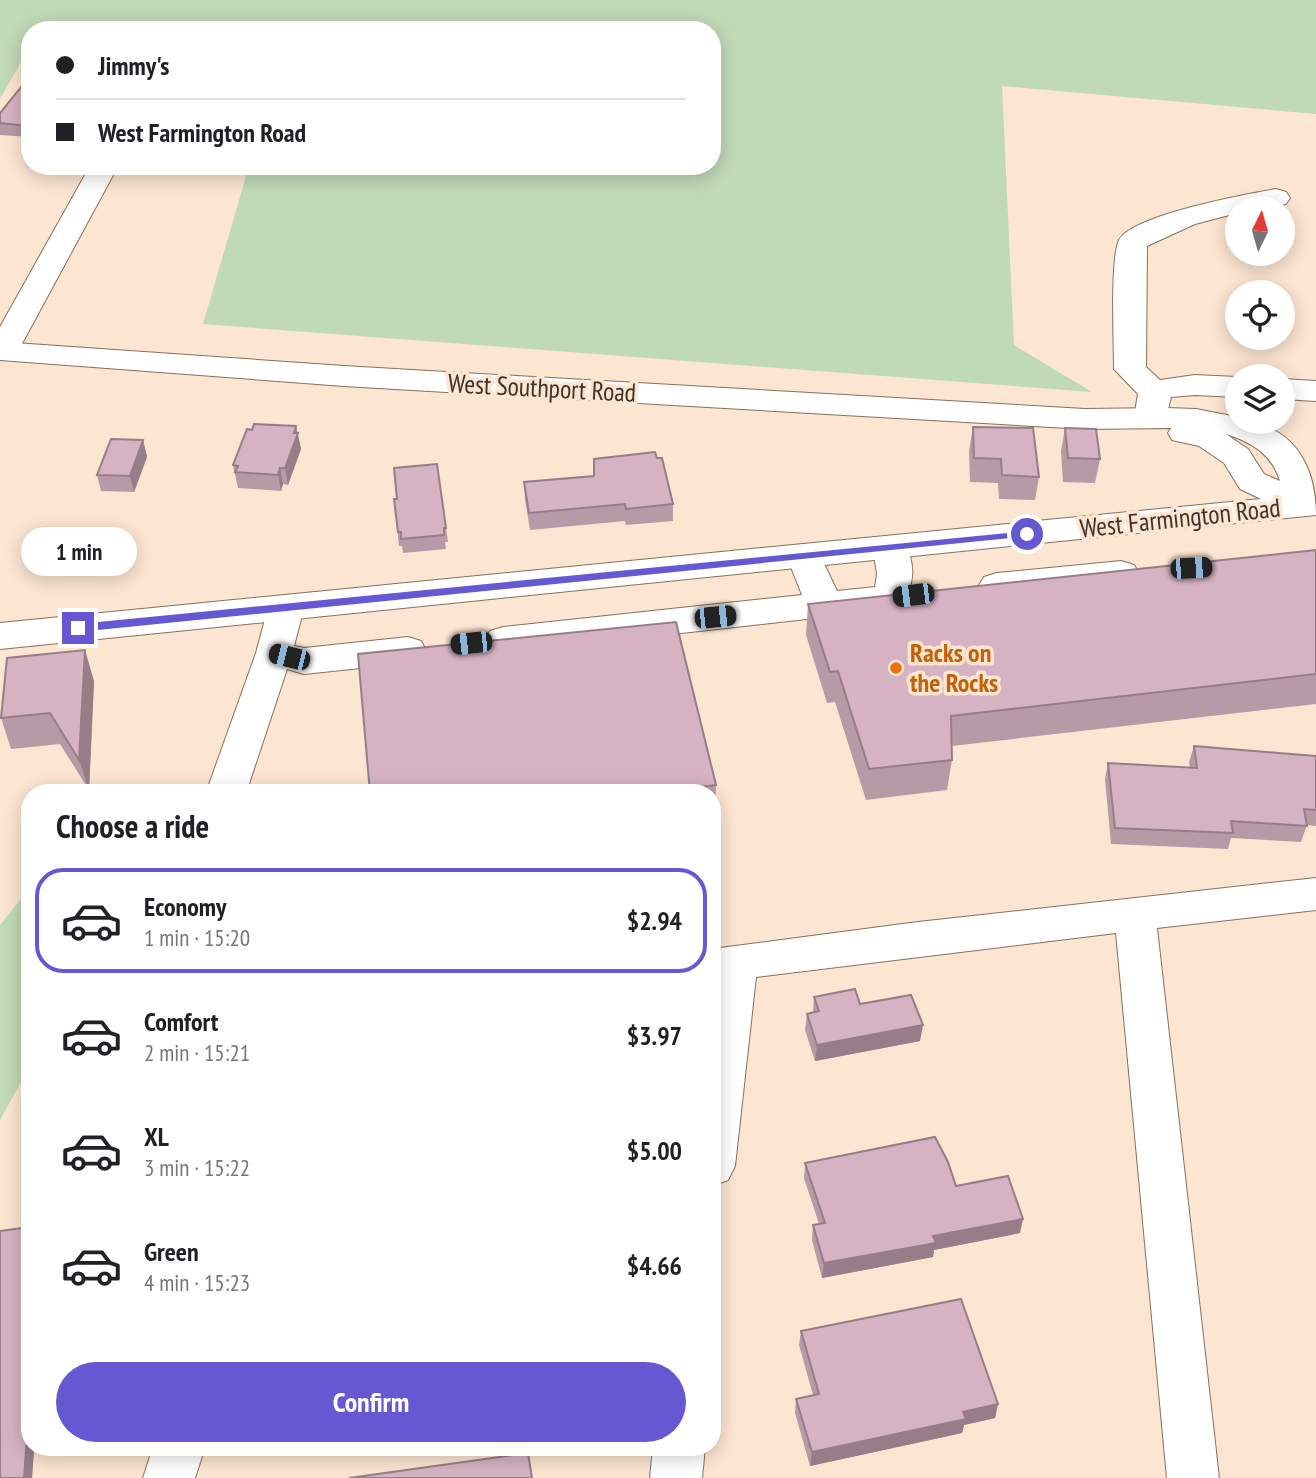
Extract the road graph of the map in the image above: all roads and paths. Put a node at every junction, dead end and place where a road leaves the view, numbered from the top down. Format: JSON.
{"nodes":[{"id":1,"x":99,"y":175,"type":"edge"},
{"id":2,"x":1225,"y":206,"type":"edge"},
{"id":3,"x":1,"y":351,"type":"edge"},
{"id":4,"x":1225,"y":387,"type":"edge"},
{"id":5,"x":1295,"y":390,"type":"edge"},
{"id":6,"x":1316,"y":391,"type":"edge"},
{"id":7,"x":1152,"y":406,"type":"junction"},
{"id":8,"x":1085,"y":419,"type":"junction"},
{"id":9,"x":1309,"y":504,"type":"edge"},
{"id":10,"x":890,"y":548,"type":"junction"},
{"id":11,"x":805,"y":557,"type":"junction"},
{"id":12,"x":1152,"y":570,"type":"edge"},
{"id":13,"x":967,"y":588,"type":"edge"},
{"id":14,"x":927,"y":593,"type":"edge"},
{"id":15,"x":887,"y":598,"type":"junction"},
{"id":16,"x":824,"y":605,"type":"junction"},
{"id":17,"x":286,"y":608,"type":"junction"},
{"id":18,"x":0,"y":636,"type":"edge"},
{"id":19,"x":274,"y":653,"type":"junction"},
{"id":20,"x":229,"y":784,"type":"edge"},
{"id":21,"x":1316,"y":894,"type":"edge"},
{"id":22,"x":1135,"y":915,"type":"junction"},
{"id":23,"x":724,"y":964,"type":"edge"},
{"id":24,"x":721,"y":1014,"type":"edge"},
{"id":25,"x":176,"y":1456,"type":"edge"},
{"id":26,"x":678,"y":1456,"type":"edge"},
{"id":27,"x":169,"y":1478,"type":"edge"},
{"id":28,"x":676,"y":1478,"type":"edge"},
{"id":29,"x":1193,"y":1478,"type":"edge"}],
"edges":[{"from":1,"to":3,"type":"main road"},
{"from":2,"to":7,"type":"main road"},
{"from":3,"to":8,"type":"main road","name":"West Southport Road"},
{"from":4,"to":7,"type":"main road"},
{"from":5,"to":6,"type":"main road"},
{"from":7,"to":8,"type":"main road","name":"West Southport Road"},
{"from":7,"to":9,"type":"main road","name":"West Southport Road"},
{"from":8,"to":9,"type":"main road","name":"West Southport Road"},
{"from":9,"to":10,"type":"main road","name":"West Farmington Road"},
{"from":10,"to":11,"type":"main road","name":"West Farmington Road"},
{"from":10,"to":15,"type":"main road"},
{"from":11,"to":16,"type":"main road"},
{"from":11,"to":17,"type":"main road","name":"West Farmington Road"},
{"from":12,"to":13,"type":"main road"},
{"from":14,"to":15,"type":"main road"},
{"from":15,"to":16,"type":"main road"},
{"from":16,"to":19,"type":"main road"},
{"from":17,"to":18,"type":"main road","name":"West Farmington Road"},
{"from":17,"to":19,"type":"main road"},
{"from":19,"to":20,"type":"main road"},
{"from":21,"to":22,"type":"main road"},
{"from":22,"to":23,"type":"main road"},
{"from":22,"to":29,"type":"main road"},
{"from":23,"to":24,"type":"main road"},
{"from":25,"to":27,"type":"main road"},
{"from":26,"to":28,"type":"main road"}]}
